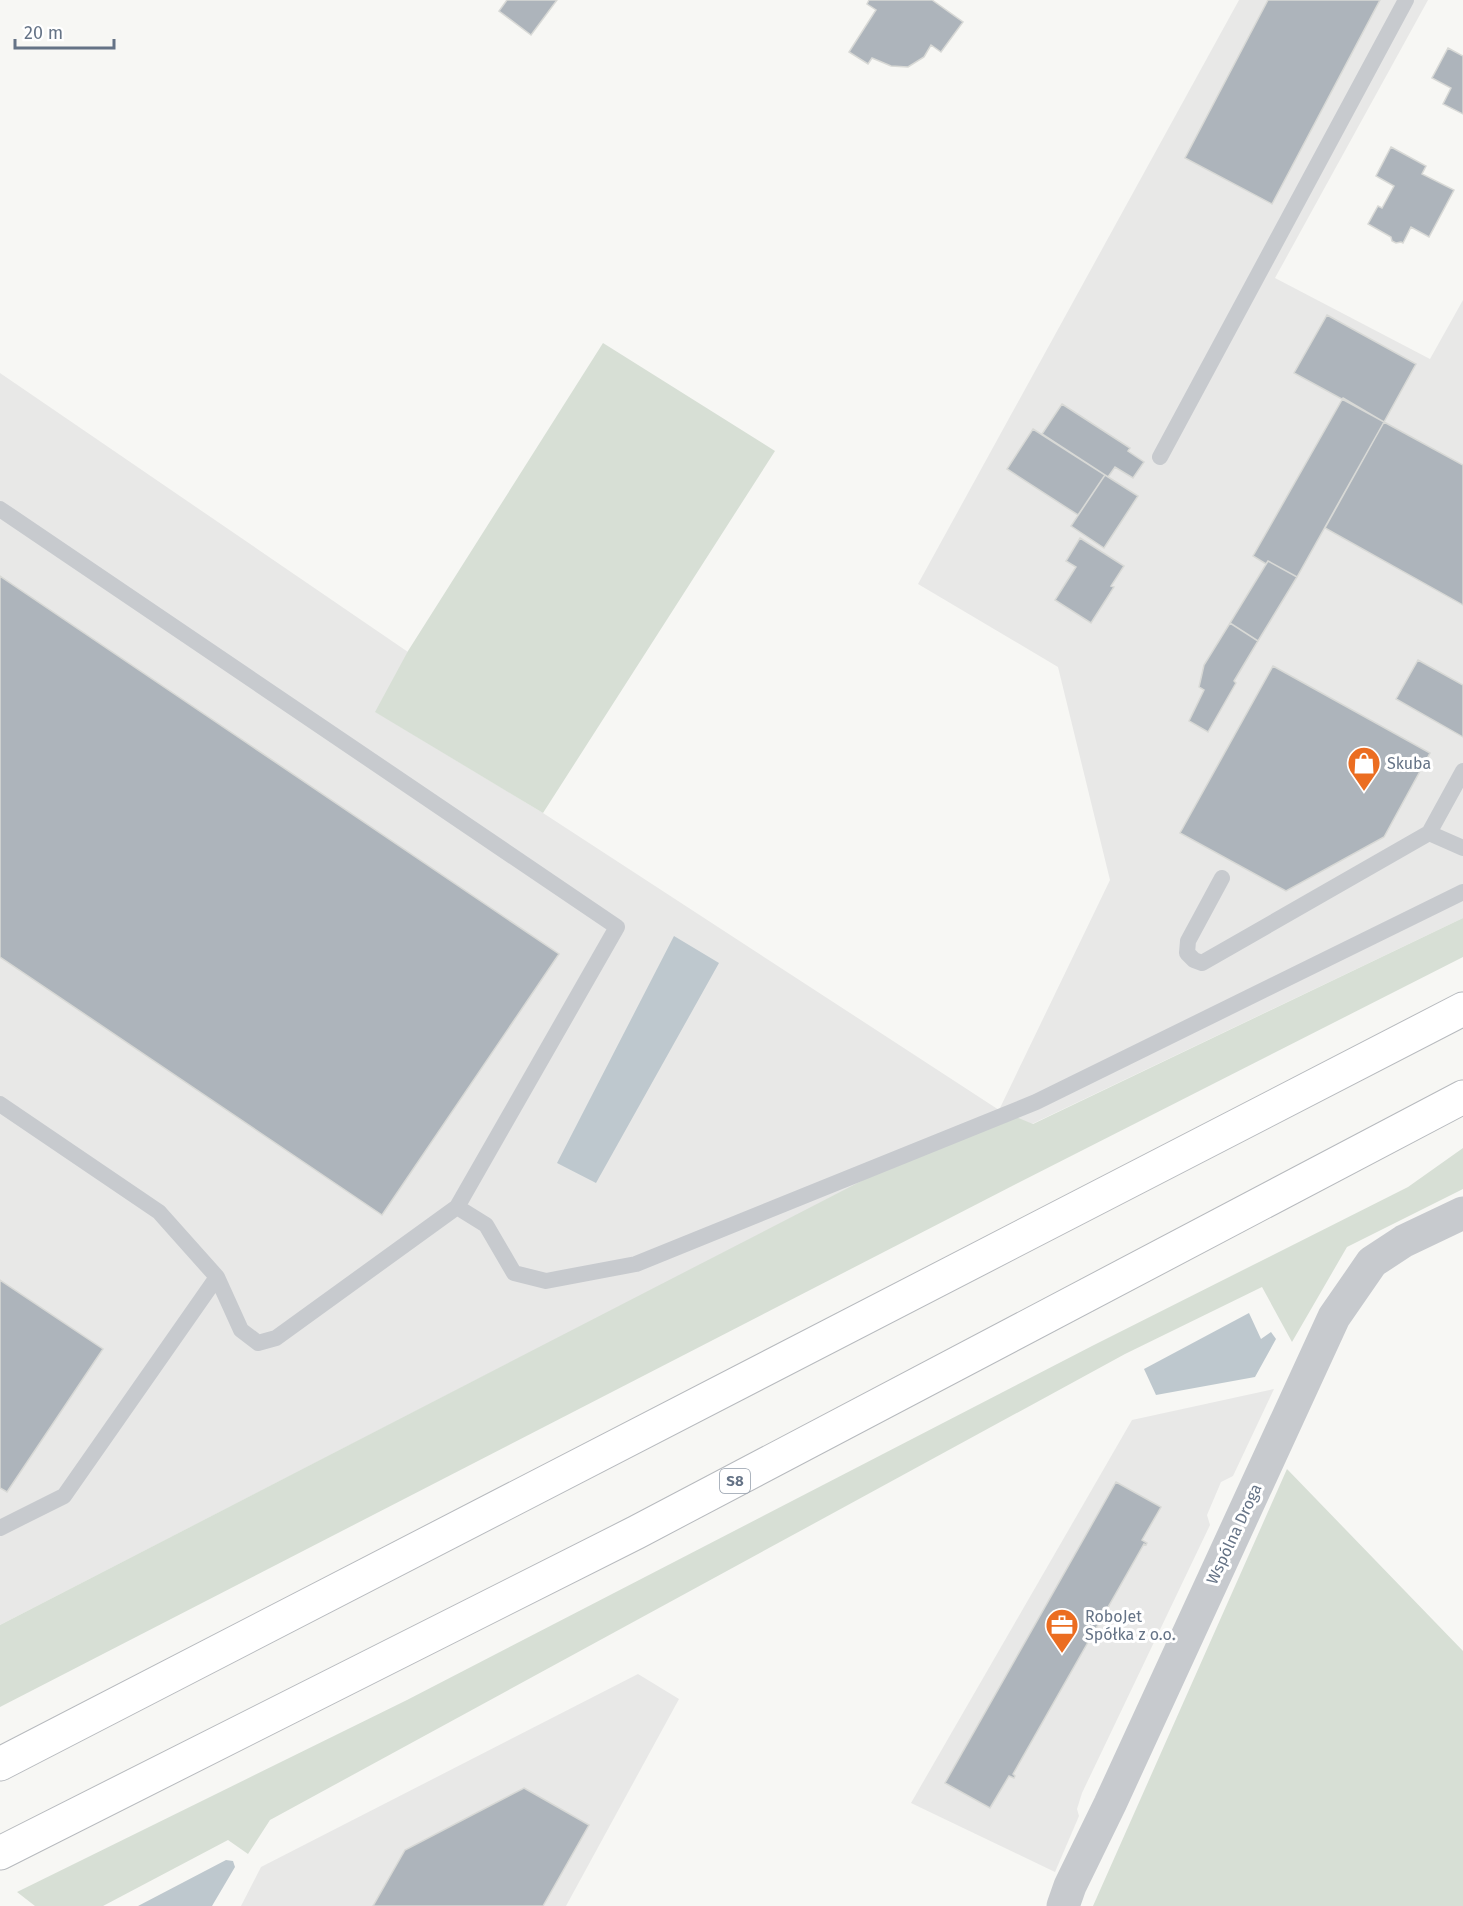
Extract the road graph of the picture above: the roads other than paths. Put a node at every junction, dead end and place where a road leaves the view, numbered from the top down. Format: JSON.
{"nodes":[{"id":1,"x":1406,"y":0,"type":"edge"},
{"id":2,"x":1160,"y":456,"type":"dead end"},
{"id":3,"x":0,"y":509,"type":"edge"},
{"id":4,"x":1463,"y":771,"type":"edge"},
{"id":5,"x":1429,"y":833,"type":"junction"},
{"id":6,"x":1463,"y":848,"type":"edge"},
{"id":7,"x":1222,"y":878,"type":"dead end"},
{"id":8,"x":1463,"y":892,"type":"edge"},
{"id":9,"x":1463,"y":1009,"type":"edge"},
{"id":10,"x":1463,"y":1097,"type":"edge"},
{"id":11,"x":0,"y":1104,"type":"edge"},
{"id":12,"x":457,"y":1207,"type":"junction"},
{"id":13,"x":1463,"y":1213,"type":"edge"},
{"id":14,"x":217,"y":1277,"type":"junction"},
{"id":15,"x":0,"y":1528,"type":"edge"},
{"id":16,"x":0,"y":1764,"type":"edge"},
{"id":17,"x":0,"y":1853,"type":"edge"},
{"id":18,"x":1063,"y":1906,"type":"edge"}],
"edges":[{"from":1,"to":2,"type":"lane"},
{"from":3,"to":12,"type":"lane"},
{"from":4,"to":5,"type":"lane"},
{"from":5,"to":6,"type":"lane"},
{"from":5,"to":7,"type":"lane"},
{"from":8,"to":12,"type":"lane"},
{"from":9,"to":16,"type":"highway"},
{"from":10,"to":17,"type":"highway","number":"S8"},
{"from":11,"to":14,"type":"lane"},
{"from":12,"to":14,"type":"lane"},
{"from":13,"to":18,"type":"street","name":"Wspólna Droga"},
{"from":14,"to":15,"type":"lane"}]}
